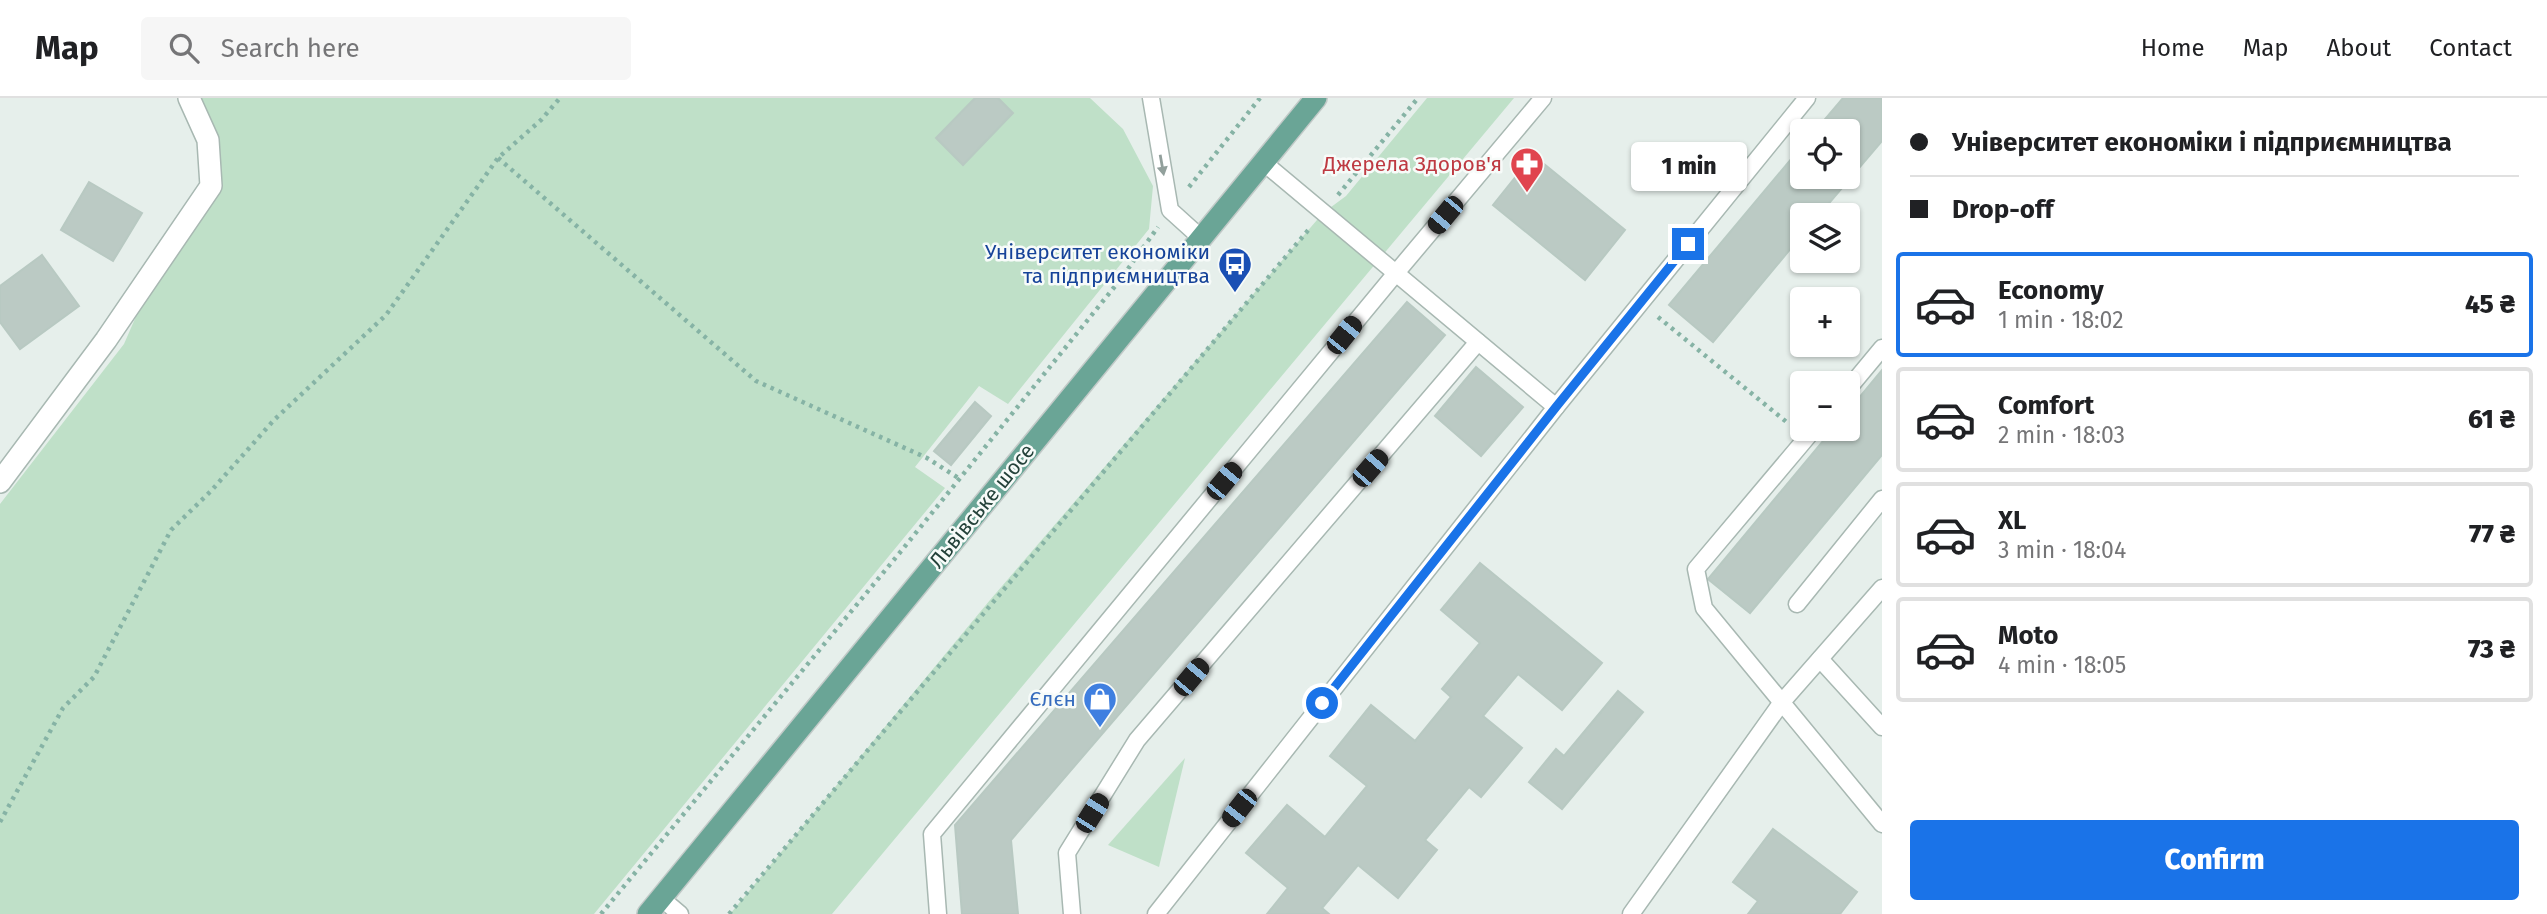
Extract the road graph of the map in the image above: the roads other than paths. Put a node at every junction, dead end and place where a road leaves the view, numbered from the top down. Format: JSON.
{"nodes":[{"id":1,"x":189,"y":98,"type":"edge"},
{"id":2,"x":1151,"y":98,"type":"edge"},
{"id":3,"x":1315,"y":98,"type":"edge"},
{"id":4,"x":1543,"y":98,"type":"edge"},
{"id":5,"x":1807,"y":98,"type":"edge"},
{"id":6,"x":1263,"y":162,"type":"junction"},
{"id":7,"x":1201,"y":238,"type":"junction"},
{"id":8,"x":1396,"y":273,"type":"junction"},
{"id":9,"x":1478,"y":342,"type":"junction"},
{"id":10,"x":1882,"y":348,"type":"edge"},
{"id":11,"x":1860,"y":375,"type":"edge"},
{"id":12,"x":1556,"y":407,"type":"junction"},
{"id":13,"x":1803,"y":441,"type":"edge"},
{"id":14,"x":0,"y":482,"type":"edge"},
{"id":15,"x":1882,"y":499,"type":"edge"},
{"id":16,"x":1882,"y":588,"type":"edge"},
{"id":17,"x":1797,"y":604,"type":"dead end"},
{"id":18,"x":1820,"y":659,"type":"junction"},
{"id":19,"x":1782,"y":702,"type":"junction"},
{"id":20,"x":1882,"y":726,"type":"edge"},
{"id":21,"x":1882,"y":824,"type":"edge"},
{"id":22,"x":654,"y":906,"type":"edge"},
{"id":23,"x":680,"y":914,"type":"edge"},
{"id":24,"x":938,"y":914,"type":"edge"},
{"id":25,"x":1072,"y":914,"type":"edge"},
{"id":26,"x":1156,"y":914,"type":"edge"},
{"id":27,"x":1631,"y":914,"type":"edge"}],
"edges":[{"from":1,"to":14,"type":"street"},
{"from":2,"to":7,"type":"lane","one_way":true},
{"from":3,"to":6,"type":"main road","name":"Львівське шосе"},
{"from":4,"to":8,"type":"lane"},
{"from":5,"to":12,"type":"lane"},
{"from":6,"to":7,"type":"main road","name":"Львівське шосе"},
{"from":6,"to":8,"type":"lane"},
{"from":7,"to":22,"type":"main road","name":"Львівське шосе"},
{"from":8,"to":9,"type":"lane"},
{"from":8,"to":24,"type":"lane"},
{"from":9,"to":12,"type":"lane"},
{"from":9,"to":25,"type":"lane"},
{"from":10,"to":11,"type":"lane"},
{"from":12,"to":26,"type":"lane"},
{"from":13,"to":19,"type":"lane"},
{"from":15,"to":17,"type":"lane"},
{"from":16,"to":18,"type":"lane"},
{"from":18,"to":19,"type":"lane"},
{"from":18,"to":20,"type":"lane"},
{"from":19,"to":21,"type":"lane"},
{"from":19,"to":27,"type":"lane"},
{"from":22,"to":23,"type":"lane"}]}
